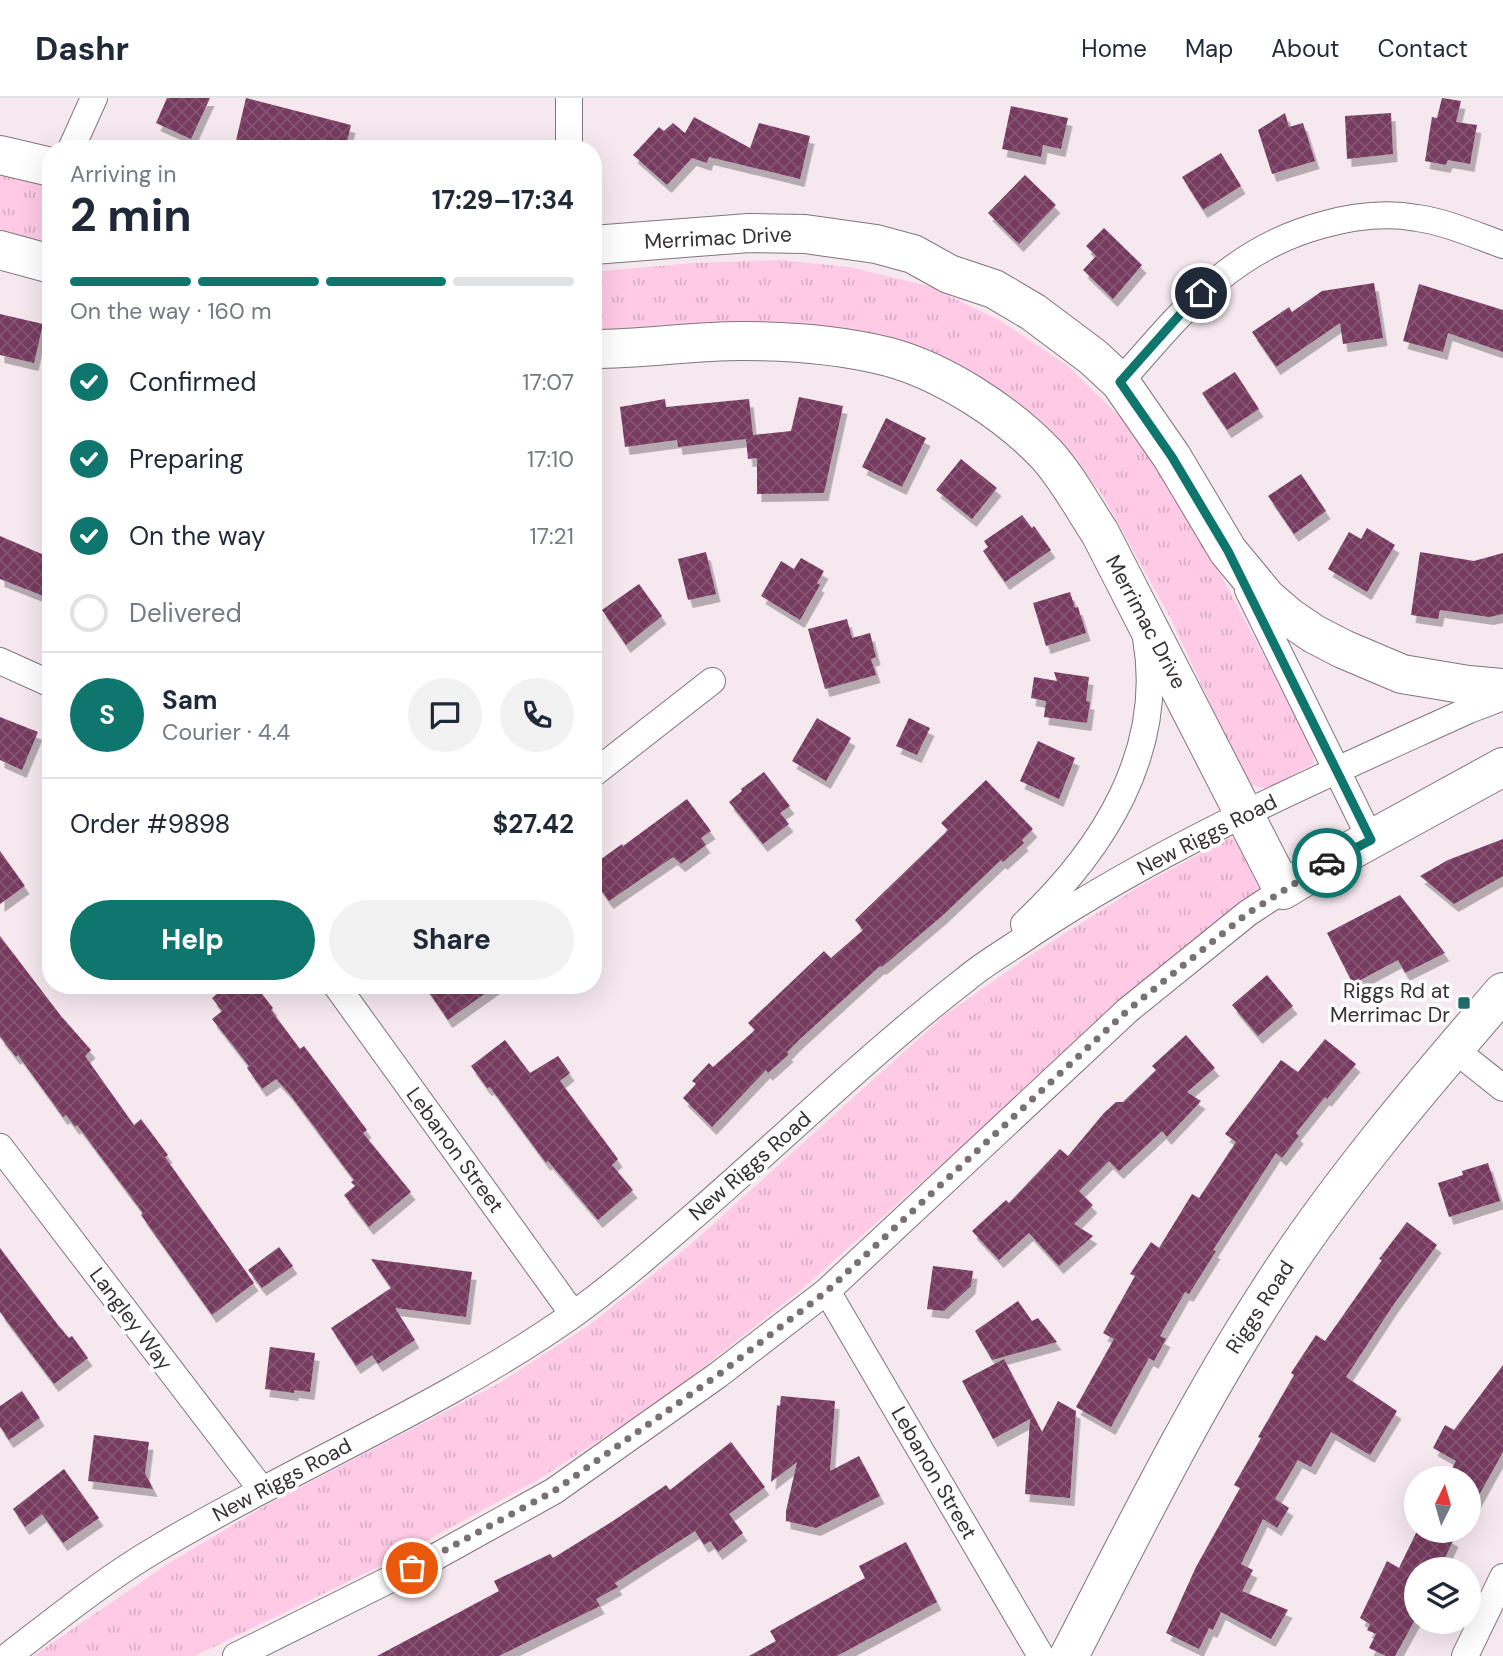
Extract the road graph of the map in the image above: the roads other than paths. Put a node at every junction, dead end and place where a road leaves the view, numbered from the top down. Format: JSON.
{"nodes":[{"id":1,"x":94,"y":98,"type":"edge"},
{"id":2,"x":569,"y":98,"type":"edge"},
{"id":3,"x":75,"y":140,"type":"edge"},
{"id":4,"x":569,"y":140,"type":"edge"},
{"id":5,"x":0,"y":155,"type":"edge"},
{"id":6,"x":42,"y":165,"type":"edge"},
{"id":7,"x":602,"y":244,"type":"edge"},
{"id":8,"x":1503,"y":245,"type":"edge"},
{"id":9,"x":0,"y":250,"type":"edge"},
{"id":10,"x":42,"y":262,"type":"edge"},
{"id":11,"x":602,"y":349,"type":"edge"},
{"id":12,"x":1120,"y":382,"type":"junction"},
{"id":13,"x":1228,"y":551,"type":"junction"},
{"id":14,"x":1138,"y":609,"type":"junction"},
{"id":15,"x":0,"y":661,"type":"edge"},
{"id":16,"x":42,"y":680,"type":"edge"},
{"id":17,"x":712,"y":681,"type":"dead end"},
{"id":18,"x":1503,"y":688,"type":"edge"},
{"id":19,"x":1503,"y":698,"type":"edge"},
{"id":20,"x":602,"y":767,"type":"edge"},
{"id":21,"x":1503,"y":767,"type":"edge"},
{"id":22,"x":1338,"y":770,"type":"junction"},
{"id":23,"x":1244,"y":814,"type":"junction"},
{"id":24,"x":1371,"y":840,"type":"junction"},
{"id":25,"x":1283,"y":890,"type":"junction"},
{"id":26,"x":968,"y":976,"type":"junction"},
{"id":27,"x":1503,"y":992,"type":"edge"},
{"id":28,"x":342,"y":994,"type":"edge"},
{"id":29,"x":1454,"y":1049,"type":"junction"},
{"id":30,"x":1503,"y":1088,"type":"edge"},
{"id":31,"x":0,"y":1147,"type":"edge"},
{"id":32,"x":827,"y":1291,"type":"junction"},
{"id":33,"x":573,"y":1314,"type":"junction"},
{"id":34,"x":262,"y":1490,"type":"junction"},
{"id":35,"x":1503,"y":1577,"type":"edge"},
{"id":36,"x":8,"y":1656,"type":"edge"},
{"id":37,"x":236,"y":1656,"type":"edge"},
{"id":38,"x":1041,"y":1656,"type":"edge"},
{"id":39,"x":1069,"y":1656,"type":"edge"},
{"id":40,"x":1465,"y":1656,"type":"edge"}],
"edges":[{"from":1,"to":3,"type":"street"},
{"from":2,"to":4,"type":"street"},
{"from":5,"to":6,"type":"street"},
{"from":7,"to":12,"type":"street","name":"Merrimac Drive"},
{"from":8,"to":12,"type":"street"},
{"from":9,"to":10,"type":"street"},
{"from":11,"to":14,"type":"street","name":"Merrimac Drive"},
{"from":12,"to":13,"type":"street","name":"Merrimac Drive"},
{"from":13,"to":18,"type":"street"},
{"from":13,"to":22,"type":"street","name":"Merrimac Drive"},
{"from":14,"to":23,"type":"street","name":"Merrimac Drive"},
{"from":14,"to":26,"type":"street"},
{"from":15,"to":16,"type":"street"},
{"from":17,"to":20,"type":"street"},
{"from":19,"to":22,"type":"street","name":"New Riggs Road"},
{"from":21,"to":24,"type":"street"},
{"from":22,"to":23,"type":"street","name":"New Riggs Road"},
{"from":22,"to":24,"type":"street","name":"Merrimac Drive"},
{"from":23,"to":25,"type":"street","name":"Merrimac Drive"},
{"from":23,"to":26,"type":"street","name":"New Riggs Road"},
{"from":24,"to":25,"type":"street"},
{"from":25,"to":32,"type":"street"},
{"from":26,"to":33,"type":"street","name":"New Riggs Road"},
{"from":27,"to":29,"type":"street","name":"Riggs Road"},
{"from":28,"to":33,"type":"street","name":"Lebanon Street"},
{"from":29,"to":30,"type":"street"},
{"from":29,"to":39,"type":"street","name":"Riggs Road"},
{"from":31,"to":34,"type":"street","name":"Langley Way"},
{"from":32,"to":37,"type":"street"},
{"from":32,"to":38,"type":"street","name":"Lebanon Street"},
{"from":33,"to":34,"type":"street","name":"New Riggs Road"},
{"from":34,"to":36,"type":"street","name":"New Riggs Road"},
{"from":35,"to":40,"type":"street"}]}
